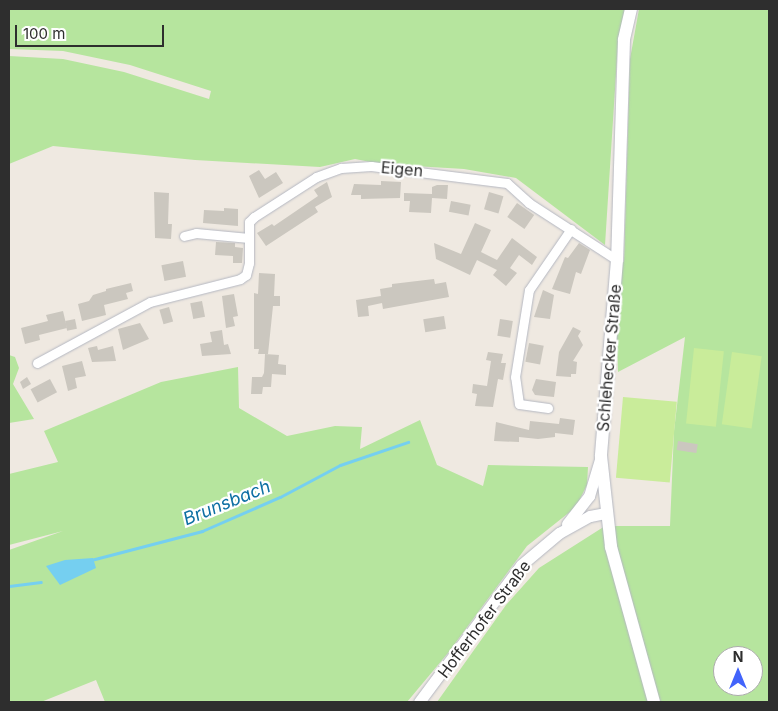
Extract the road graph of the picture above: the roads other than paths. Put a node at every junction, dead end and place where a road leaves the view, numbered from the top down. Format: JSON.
{"nodes":[{"id":1,"x":631,"y":9,"type":"edge"},
{"id":2,"x":571,"y":229,"type":"junction"},
{"id":3,"x":184,"y":236,"type":"dead end"},
{"id":4,"x":248,"y":238,"type":"junction"},
{"id":5,"x":617,"y":260,"type":"junction"},
{"id":6,"x":37,"y":362,"type":"dead end"},
{"id":7,"x":548,"y":408,"type":"dead end"},
{"id":8,"x":601,"y":456,"type":"junction"},
{"id":9,"x":606,"y":513,"type":"junction"},
{"id":10,"x":560,"y":532,"type":"junction"},
{"id":11,"x":418,"y":702,"type":"edge"},
{"id":12,"x":654,"y":702,"type":"edge"}],
"edges":[{"from":1,"to":5,"type":"main road","name":"Schlehecker Straße"},
{"from":2,"to":4,"type":"street","name":"Eigen"},
{"from":2,"to":5,"type":"street","name":"Eigen"},
{"from":2,"to":7,"type":"street"},
{"from":3,"to":4,"type":"street"},
{"from":4,"to":6,"type":"street","name":"Eigen"},
{"from":5,"to":8,"type":"main road","name":"Schlehecker Straße"},
{"from":8,"to":9,"type":"main road","name":"Schlehecker Straße"},
{"from":8,"to":10,"type":"street"},
{"from":9,"to":10,"type":"street","name":"Hofferhofer Straße"},
{"from":9,"to":12,"type":"main road","name":"Schlehecker Straße"},
{"from":10,"to":11,"type":"street","name":"Hofferhofer Straße"}]}
